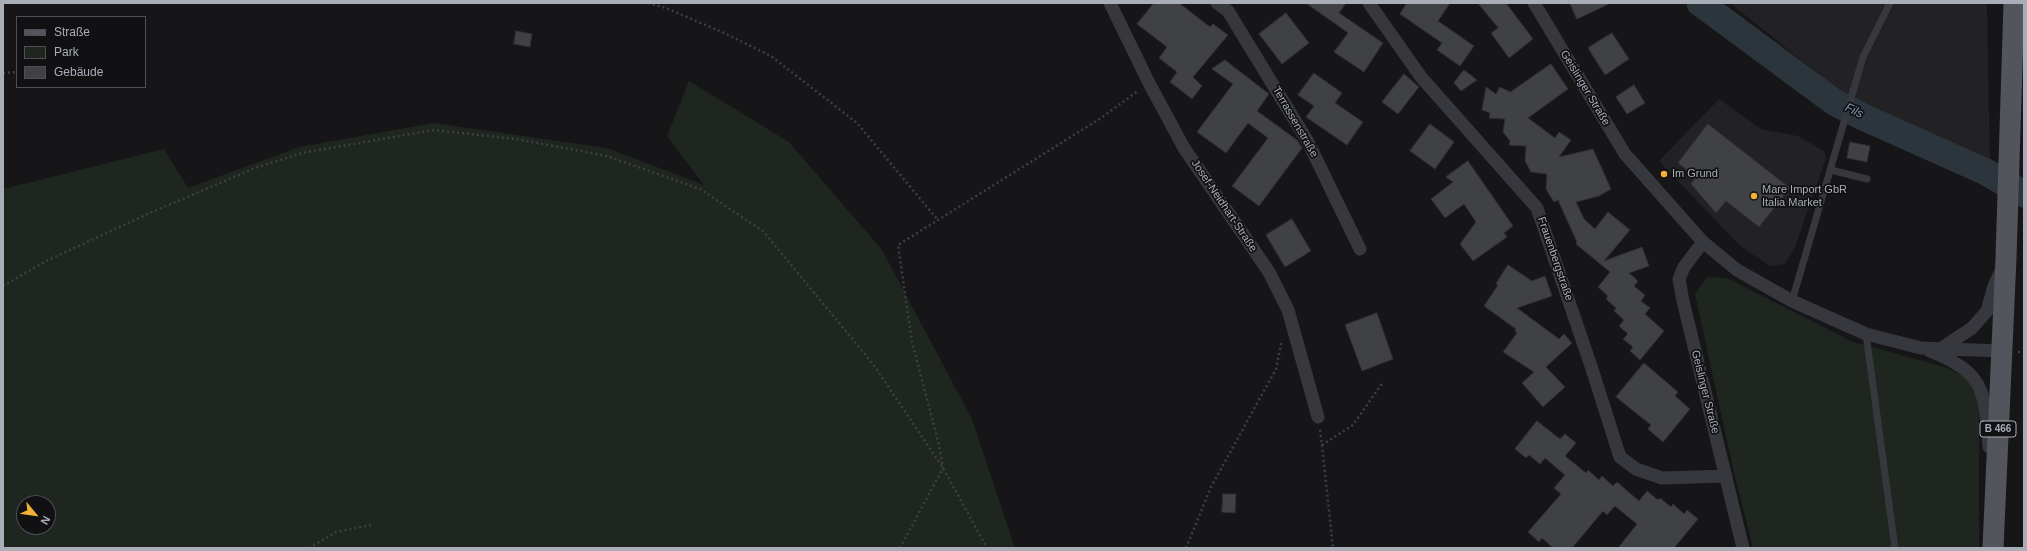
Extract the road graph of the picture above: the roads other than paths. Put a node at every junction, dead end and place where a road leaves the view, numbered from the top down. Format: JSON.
{"nodes":[{"id":1,"x":1110,"y":3,"type":"edge"},
{"id":2,"x":1217,"y":3,"type":"edge"},
{"id":3,"x":1369,"y":3,"type":"edge"},
{"id":4,"x":1534,"y":3,"type":"edge"},
{"id":5,"x":1890,"y":3,"type":"edge"},
{"id":6,"x":2014,"y":3,"type":"edge"},
{"id":7,"x":1831,"y":170,"type":"junction"},
{"id":8,"x":1867,"y":179,"type":"dead end"},
{"id":9,"x":1703,"y":242,"type":"junction"},
{"id":10,"x":1360,"y":249,"type":"dead end"},
{"id":11,"x":2006,"y":258,"type":"junction"},
{"id":12,"x":1792,"y":301,"type":"junction"},
{"id":13,"x":1866,"y":334,"type":"junction"},
{"id":14,"x":1921,"y":348,"type":"junction"},
{"id":15,"x":1942,"y":348,"type":"junction"},
{"id":16,"x":2002,"y":351,"type":"junction"},
{"id":17,"x":1318,"y":417,"type":"road end"},
{"id":18,"x":1726,"y":476,"type":"junction"},
{"id":19,"x":1995,"y":507,"type":"junction"},
{"id":20,"x":1743,"y":548,"type":"edge"},
{"id":21,"x":1895,"y":548,"type":"edge"},
{"id":22,"x":1993,"y":548,"type":"edge"}],
"edges":[{"from":1,"to":17,"type":"street","name":"Josef-Neidhart-Straße"},
{"from":2,"to":10,"type":"street","name":"Terrassenstraße"},
{"from":3,"to":18,"type":"street","name":"Frauenbergstraße"},
{"from":4,"to":9,"type":"street","name":"Geislinger Straße"},
{"from":5,"to":7,"type":"lane"},
{"from":6,"to":11,"type":"main road","number":"B 466"},
{"from":7,"to":8,"type":"lane"},
{"from":7,"to":12,"type":"lane"},
{"from":9,"to":12,"type":"street","name":"Geislinger Straße"},
{"from":9,"to":18,"type":"street","name":"Geislinger Straße"},
{"from":11,"to":15,"type":"street"},
{"from":11,"to":16,"type":"main road","number":"B 466"},
{"from":12,"to":13,"type":"street","name":"Geislinger Straße"},
{"from":13,"to":14,"type":"street","name":"Geislinger Straße"},
{"from":13,"to":21,"type":"lane"},
{"from":14,"to":15,"type":"street","name":"Geislinger Straße"},
{"from":14,"to":19,"type":"street","name":"Geislinger Straße"},
{"from":15,"to":16,"type":"street","name":"Geislinger Straße"},
{"from":16,"to":19,"type":"main road","number":"B 466"},
{"from":18,"to":20,"type":"street","name":"Geislinger Straße"},
{"from":19,"to":22,"type":"main road","number":"B 466"}]}
